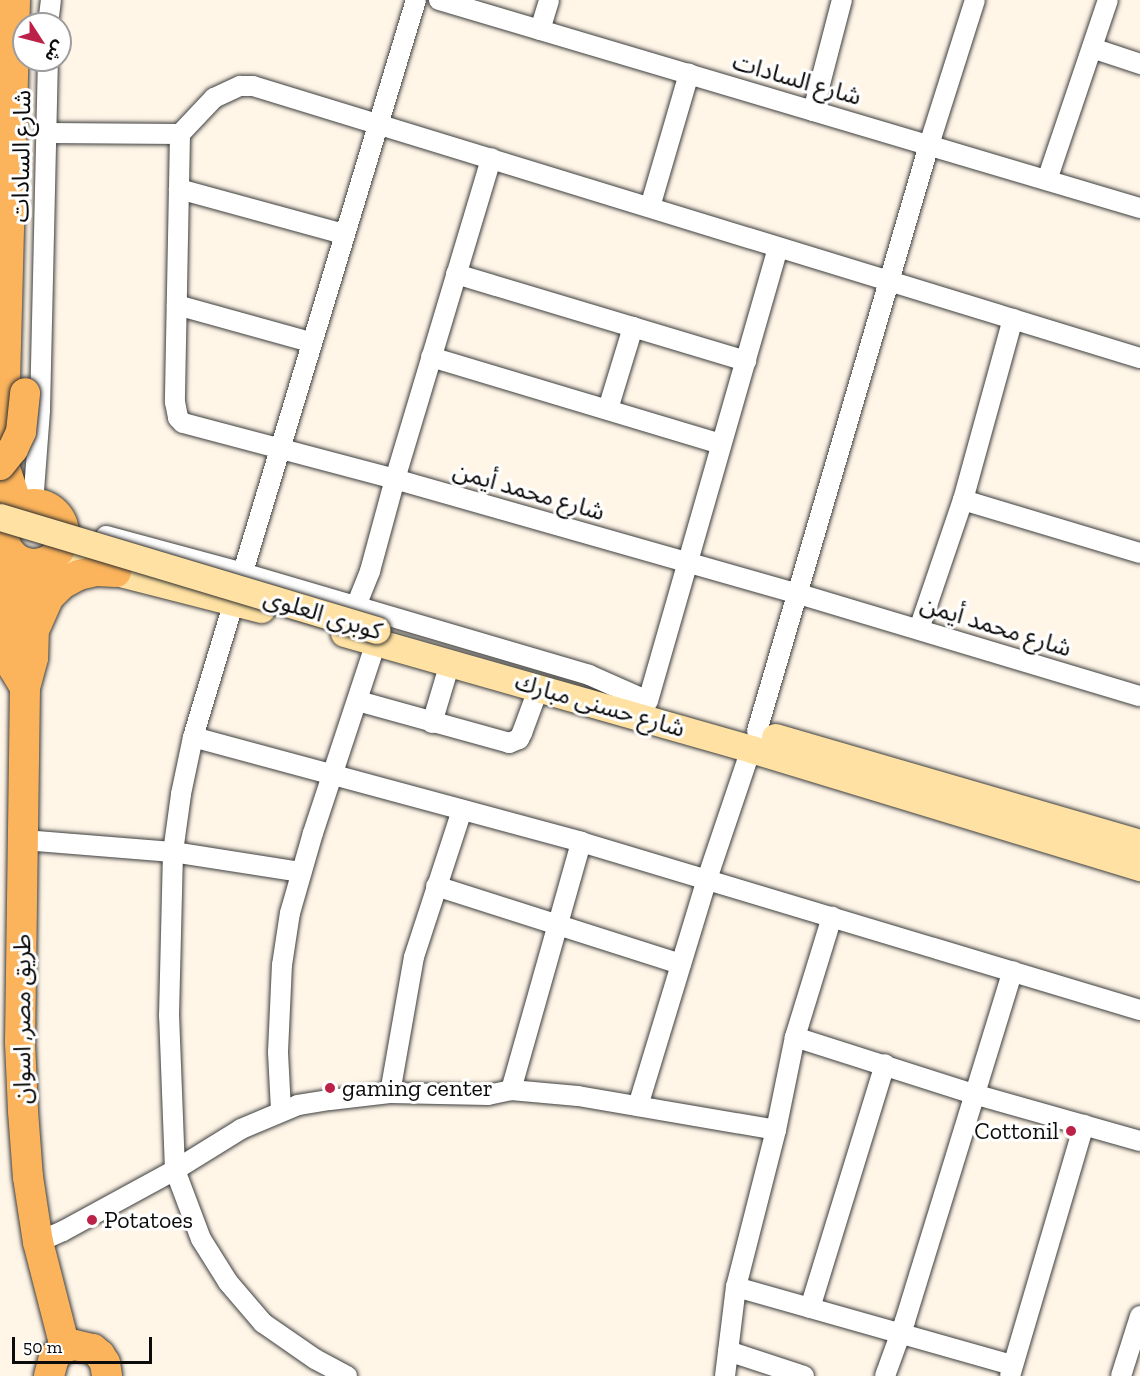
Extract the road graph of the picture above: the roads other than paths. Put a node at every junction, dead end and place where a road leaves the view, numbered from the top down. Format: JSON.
{"nodes":[{"id":1,"x":15,"y":0,"type":"edge"},
{"id":2,"x":416,"y":0,"type":"edge"},
{"id":3,"x":439,"y":0,"type":"edge"},
{"id":4,"x":549,"y":0,"type":"edge"},
{"id":5,"x":842,"y":0,"type":"edge"},
{"id":6,"x":975,"y":0,"type":"edge"},
{"id":7,"x":1108,"y":0,"type":"edge"},
{"id":8,"x":540,"y":30,"type":"junction"},
{"id":9,"x":1092,"y":48,"type":"junction"},
{"id":10,"x":1140,"y":64,"type":"edge"},
{"id":11,"x":29,"y":72,"type":"edge"},
{"id":12,"x":48,"y":72,"type":"edge"},
{"id":13,"x":689,"y":74,"type":"junction"},
{"id":14,"x":813,"y":111,"type":"junction"},
{"id":15,"x":378,"y":125,"type":"junction"},
{"id":16,"x":48,"y":133,"type":"junction"},
{"id":17,"x":180,"y":134,"type":"junction"},
{"id":18,"x":929,"y":145,"type":"junction"},
{"id":19,"x":491,"y":158,"type":"junction"},
{"id":20,"x":1047,"y":180,"type":"junction"},
{"id":21,"x":179,"y":189,"type":"junction"},
{"id":22,"x":650,"y":207,"type":"junction"},
{"id":23,"x":1140,"y":208,"type":"edge"},
{"id":24,"x":344,"y":234,"type":"junction"},
{"id":25,"x":778,"y":248,"type":"junction"},
{"id":26,"x":456,"y":274,"type":"junction"},
{"id":27,"x":890,"y":283,"type":"junction"},
{"id":28,"x":177,"y":305,"type":"junction"},
{"id":29,"x":1013,"y":319,"type":"junction"},
{"id":30,"x":633,"y":327,"type":"junction"},
{"id":31,"x":310,"y":342,"type":"junction"},
{"id":32,"x":431,"y":357,"type":"junction"},
{"id":33,"x":1140,"y":358,"type":"edge"},
{"id":34,"x":746,"y":361,"type":"junction"},
{"id":35,"x":608,"y":409,"type":"junction"},
{"id":36,"x":721,"y":444,"type":"junction"},
{"id":37,"x":278,"y":449,"type":"junction"},
{"id":38,"x":0,"y":465,"type":"edge"},
{"id":39,"x":394,"y":479,"type":"junction"},
{"id":40,"x":963,"y":500,"type":"junction"},
{"id":41,"x":21,"y":529,"type":"edge"},
{"id":42,"x":1140,"y":553,"type":"edge"},
{"id":43,"x":687,"y":562,"type":"junction"},
{"id":44,"x":116,"y":572,"type":"junction"},
{"id":45,"x":243,"y":573,"type":"junction"},
{"id":46,"x":799,"y":594,"type":"junction"},
{"id":47,"x":234,"y":601,"type":"junction"},
{"id":48,"x":356,"y":606,"type":"junction"},
{"id":49,"x":919,"y":629,"type":"junction"},
{"id":50,"x":34,"y":631,"type":"junction"},
{"id":51,"x":376,"y":636,"type":"junction"},
{"id":52,"x":450,"y":663,"type":"junction"},
{"id":53,"x":25,"y":687,"type":"junction"},
{"id":54,"x":539,"y":687,"type":"junction"},
{"id":55,"x":1140,"y":696,"type":"edge"},
{"id":56,"x":358,"y":701,"type":"junction"},
{"id":57,"x":648,"y":701,"type":"junction"},
{"id":58,"x":432,"y":723,"type":"junction"},
{"id":59,"x":193,"y":737,"type":"junction"},
{"id":60,"x":754,"y":740,"type":"junction"},
{"id":61,"x":334,"y":776,"type":"junction"},
{"id":62,"x":462,"y":810,"type":"junction"},
{"id":63,"x":24,"y":840,"type":"junction"},
{"id":64,"x":581,"y":842,"type":"junction"},
{"id":65,"x":1140,"y":843,"type":"edge"},
{"id":66,"x":173,"y":852,"type":"junction"},
{"id":67,"x":1140,"y":867,"type":"edge"},
{"id":68,"x":301,"y":872,"type":"junction"},
{"id":69,"x":706,"y":882,"type":"junction"},
{"id":70,"x":436,"y":886,"type":"junction"},
{"id":71,"x":832,"y":917,"type":"junction"},
{"id":72,"x":557,"y":926,"type":"junction"},
{"id":73,"x":681,"y":964,"type":"junction"},
{"id":74,"x":1013,"y":971,"type":"junction"},
{"id":75,"x":1140,"y":1010,"type":"edge"},
{"id":76,"x":795,"y":1037,"type":"junction"},
{"id":77,"x":885,"y":1064,"type":"junction"},
{"id":78,"x":511,"y":1090,"type":"junction"},
{"id":79,"x":390,"y":1093,"type":"junction"},
{"id":80,"x":974,"y":1094,"type":"junction"},
{"id":81,"x":638,"y":1106,"type":"junction"},
{"id":82,"x":281,"y":1110,"type":"junction"},
{"id":83,"x":1084,"y":1125,"type":"junction"},
{"id":84,"x":776,"y":1130,"type":"junction"},
{"id":85,"x":1140,"y":1141,"type":"edge"},
{"id":86,"x":175,"y":1170,"type":"junction"},
{"id":87,"x":38,"y":1242,"type":"junction"},
{"id":88,"x":736,"y":1287,"type":"junction"},
{"id":89,"x":810,"y":1308,"type":"junction"},
{"id":90,"x":1140,"y":1316,"type":"edge"},
{"id":91,"x":900,"y":1335,"type":"junction"},
{"id":92,"x":65,"y":1347,"type":"junction"},
{"id":93,"x":728,"y":1351,"type":"junction"},
{"id":94,"x":1011,"y":1371,"type":"edge"},
{"id":95,"x":46,"y":1374,"type":"edge"},
{"id":96,"x":107,"y":1376,"type":"edge"},
{"id":97,"x":347,"y":1376,"type":"edge"},
{"id":98,"x":725,"y":1376,"type":"edge"},
{"id":99,"x":804,"y":1376,"type":"edge"},
{"id":100,"x":885,"y":1376,"type":"edge"},
{"id":101,"x":1121,"y":1376,"type":"edge"}],
"edges":[{"from":1,"to":41,"type":"main road","name":"طريق مصر, اسوان"},
{"from":2,"to":15,"type":"street"},
{"from":3,"to":8,"type":"street","name":"شارع السادات"},
{"from":4,"to":8,"type":"street"},
{"from":5,"to":14,"type":"street"},
{"from":6,"to":18,"type":"street"},
{"from":7,"to":9,"type":"street"},
{"from":8,"to":13,"type":"street","name":"شارع السادات"},
{"from":9,"to":10,"type":"street"},
{"from":9,"to":20,"type":"street"},
{"from":11,"to":38,"type":"main road","bridge":true},
{"from":12,"to":16,"type":"street","name":"شارع السادات"},
{"from":13,"to":14,"type":"street","name":"شارع السادات"},
{"from":13,"to":22,"type":"street"},
{"from":14,"to":18,"type":"street","name":"شارع السادات"},
{"from":15,"to":17,"type":"street"},
{"from":15,"to":19,"type":"street"},
{"from":15,"to":24,"type":"street"},
{"from":16,"to":17,"type":"street"},
{"from":16,"to":41,"type":"street","name":"شارع السادات"},
{"from":17,"to":21,"type":"street","name":"شارع محمد أيمن"},
{"from":18,"to":20,"type":"street","name":"شارع السادات"},
{"from":18,"to":27,"type":"street"},
{"from":19,"to":22,"type":"street"},
{"from":19,"to":26,"type":"street"},
{"from":20,"to":23,"type":"street","name":"شارع السادات"},
{"from":21,"to":24,"type":"street"},
{"from":21,"to":28,"type":"street","name":"شارع محمد أيمن"},
{"from":22,"to":25,"type":"street"},
{"from":24,"to":31,"type":"street"},
{"from":25,"to":27,"type":"street"},
{"from":25,"to":34,"type":"street"},
{"from":26,"to":30,"type":"street"},
{"from":26,"to":32,"type":"street"},
{"from":27,"to":29,"type":"street"},
{"from":27,"to":46,"type":"street"},
{"from":28,"to":31,"type":"street"},
{"from":28,"to":37,"type":"street","name":"شارع محمد أيمن"},
{"from":29,"to":33,"type":"street"},
{"from":29,"to":40,"type":"street"},
{"from":30,"to":34,"type":"street"},
{"from":30,"to":35,"type":"street"},
{"from":31,"to":37,"type":"street"},
{"from":32,"to":35,"type":"street"},
{"from":32,"to":39,"type":"street"},
{"from":34,"to":36,"type":"street"},
{"from":35,"to":36,"type":"street"},
{"from":36,"to":43,"type":"street"},
{"from":37,"to":39,"type":"street","name":"شارع محمد أيمن"},
{"from":37,"to":45,"type":"street"},
{"from":39,"to":43,"type":"street","name":"شارع محمد أيمن"},
{"from":39,"to":48,"type":"street"},
{"from":40,"to":42,"type":"street"},
{"from":40,"to":49,"type":"street"},
{"from":41,"to":44,"type":"main road","name":"شارع حسنى مبارك"},
{"from":41,"to":45,"type":"street","name":"شارع حسنى مبارك"},
{"from":41,"to":50,"type":"main road","name":"طريق مصر, اسوان"},
{"from":41,"to":51,"type":"main road","name":"كوبرى العلوى","bridge":true},
{"from":41,"to":53,"type":"main road","name":"طريق مصر, اسوان"},
{"from":43,"to":46,"type":"street","name":"شارع محمد أيمن"},
{"from":43,"to":57,"type":"street"},
{"from":44,"to":47,"type":"main road","name":"شارع حسنى مبارك"},
{"from":44,"to":50,"type":"main road"},
{"from":45,"to":47,"type":"street"},
{"from":45,"to":48,"type":"street","name":"شارع حسنى مبارك"},
{"from":46,"to":49,"type":"street","name":"شارع محمد أيمن"},
{"from":46,"to":60,"type":"street"},
{"from":47,"to":51,"type":"main road","name":"شارع حسنى مبارك"},
{"from":47,"to":59,"type":"street"},
{"from":48,"to":57,"type":"street","name":"شارع حسنى مبارك"},
{"from":49,"to":55,"type":"street","name":"شارع محمد أيمن"},
{"from":50,"to":53,"type":"main road","name":"طريق مصر, اسوان"},
{"from":51,"to":52,"type":"main road","name":"شارع حسنى مبارك"},
{"from":51,"to":56,"type":"street"},
{"from":51,"to":57,"type":"main road","name":"كوبرى العلوى"},
{"from":52,"to":54,"type":"main road","name":"شارع حسنى مبارك"},
{"from":52,"to":58,"type":"street"},
{"from":53,"to":63,"type":"main road","name":"طريق مصر, اسوان"},
{"from":54,"to":58,"type":"street"},
{"from":54,"to":60,"type":"main road","name":"شارع حسنى مبارك"},
{"from":56,"to":58,"type":"street"},
{"from":56,"to":61,"type":"street"},
{"from":57,"to":60,"type":"main road","name":"شارع حسنى مبارك"},
{"from":59,"to":61,"type":"street"},
{"from":59,"to":66,"type":"street"},
{"from":60,"to":65,"type":"main road","name":"شارع حسنى مبارك"},
{"from":60,"to":67,"type":"main road","name":"شارع حسنى مبارك"},
{"from":60,"to":69,"type":"street"},
{"from":61,"to":62,"type":"street"},
{"from":61,"to":68,"type":"street"},
{"from":62,"to":64,"type":"street"},
{"from":62,"to":70,"type":"street"},
{"from":63,"to":66,"type":"street"},
{"from":63,"to":87,"type":"main road","name":"طريق مصر, اسوان"},
{"from":64,"to":69,"type":"street"},
{"from":64,"to":72,"type":"street"},
{"from":66,"to":68,"type":"street"},
{"from":66,"to":86,"type":"street"},
{"from":68,"to":82,"type":"street"},
{"from":69,"to":71,"type":"street"},
{"from":69,"to":73,"type":"street"},
{"from":70,"to":72,"type":"street"},
{"from":70,"to":79,"type":"street"},
{"from":71,"to":74,"type":"street"},
{"from":71,"to":76,"type":"street"},
{"from":72,"to":73,"type":"street"},
{"from":72,"to":78,"type":"street"},
{"from":73,"to":81,"type":"street"},
{"from":74,"to":75,"type":"street"},
{"from":74,"to":80,"type":"street"},
{"from":76,"to":77,"type":"street"},
{"from":76,"to":84,"type":"street"},
{"from":77,"to":80,"type":"street"},
{"from":77,"to":89,"type":"street"},
{"from":78,"to":79,"type":"street"},
{"from":78,"to":81,"type":"street"},
{"from":79,"to":82,"type":"street"},
{"from":80,"to":83,"type":"street"},
{"from":80,"to":91,"type":"street"},
{"from":81,"to":84,"type":"street"},
{"from":82,"to":86,"type":"street"},
{"from":83,"to":85,"type":"street"},
{"from":83,"to":94,"type":"street"},
{"from":84,"to":88,"type":"street"},
{"from":86,"to":87,"type":"street"},
{"from":86,"to":97,"type":"street"},
{"from":87,"to":92,"type":"main road","name":"طريق مصر, اسوان"},
{"from":88,"to":89,"type":"street"},
{"from":88,"to":93,"type":"street"},
{"from":89,"to":91,"type":"street"},
{"from":90,"to":101,"type":"street"},
{"from":91,"to":94,"type":"street"},
{"from":91,"to":100,"type":"street"},
{"from":92,"to":95,"type":"main road"},
{"from":92,"to":96,"type":"main road"},
{"from":93,"to":98,"type":"street"},
{"from":93,"to":99,"type":"street"}]}
